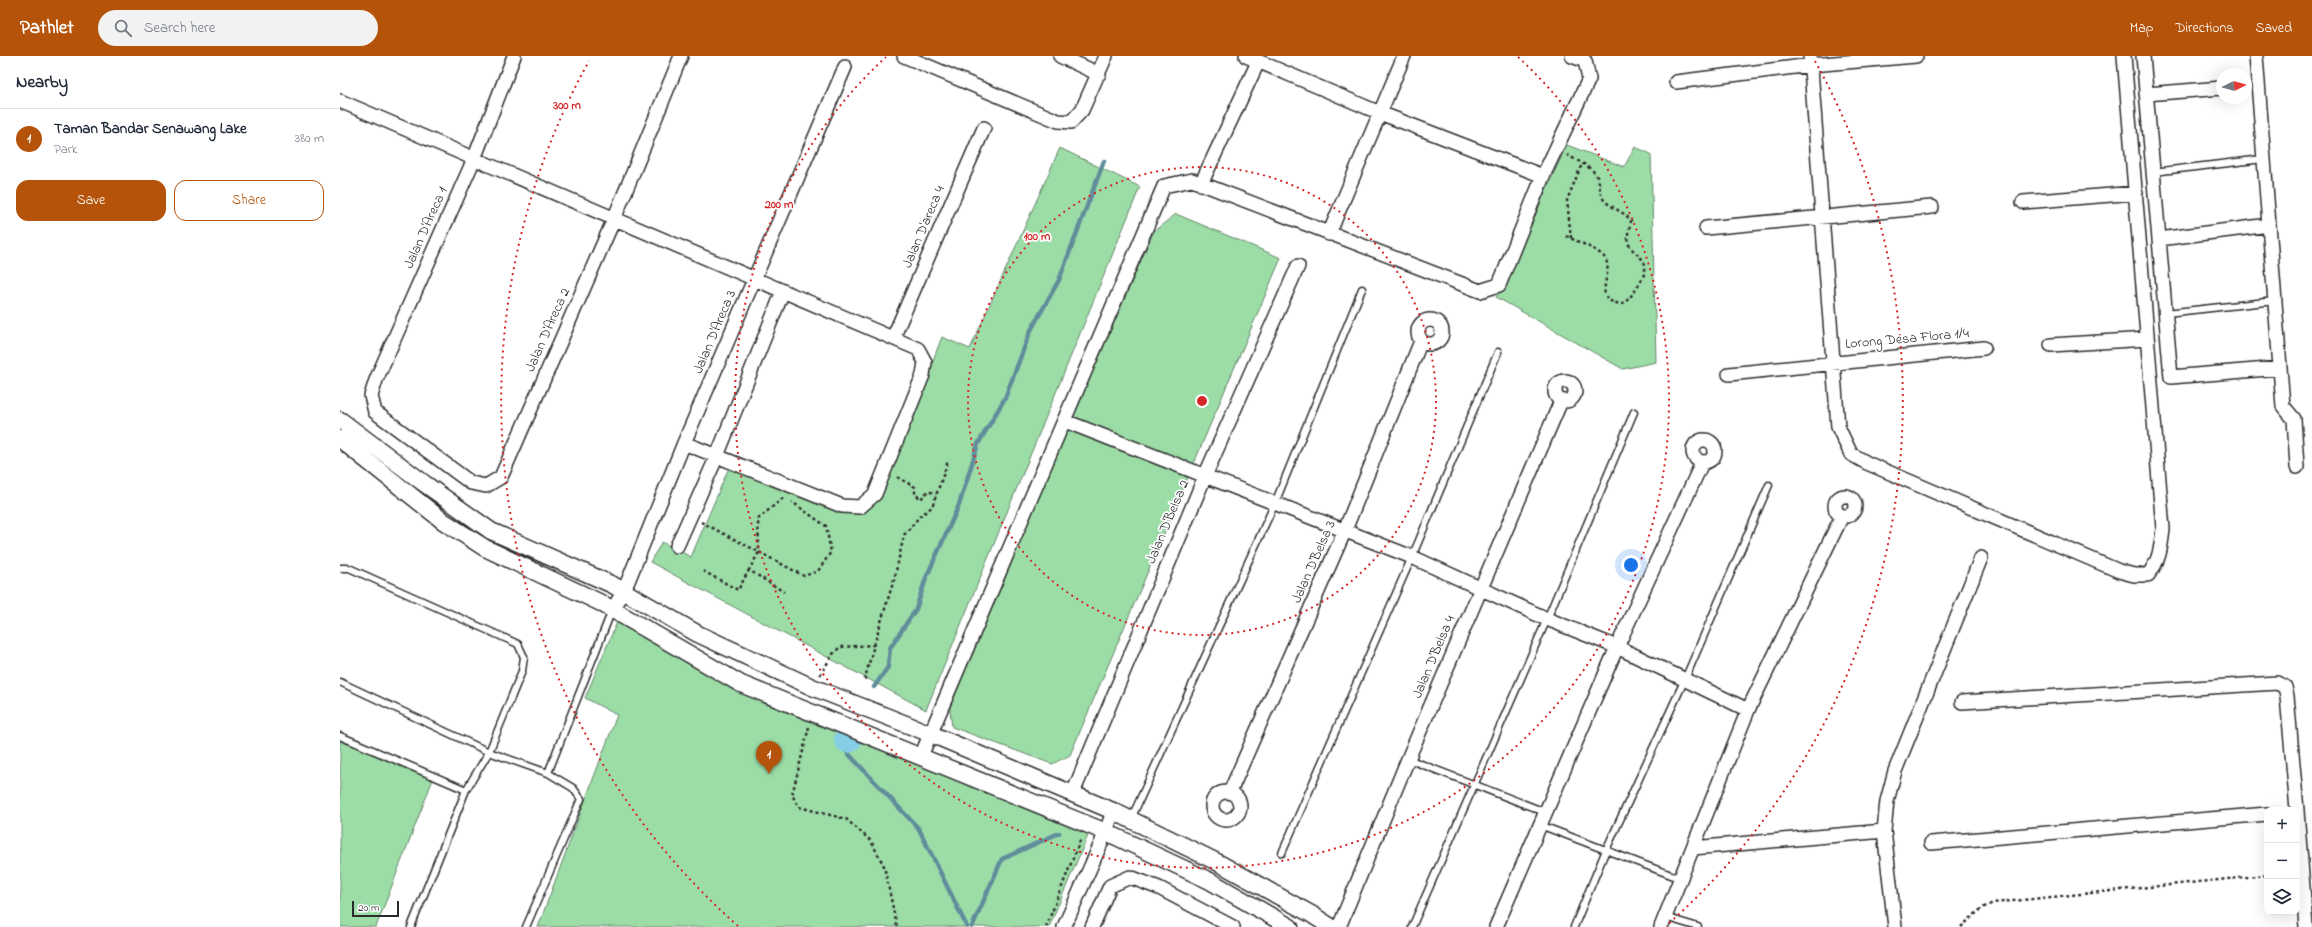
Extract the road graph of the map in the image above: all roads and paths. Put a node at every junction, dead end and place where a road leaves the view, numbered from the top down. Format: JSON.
{"nodes":[{"id":1,"x":514,"y":56,"type":"edge"},
{"id":2,"x":681,"y":56,"type":"edge"},
{"id":3,"x":904,"y":56,"type":"edge"},
{"id":4,"x":1060,"y":56,"type":"edge"},
{"id":5,"x":1106,"y":56,"type":"edge"},
{"id":6,"x":1246,"y":56,"type":"edge"},
{"id":7,"x":1404,"y":56,"type":"edge"},
{"id":8,"x":1572,"y":56,"type":"edge"},
{"id":9,"x":1916,"y":56,"type":"edge"},
{"id":10,"x":2124,"y":56,"type":"edge"},
{"id":11,"x":2143,"y":56,"type":"edge"},
{"id":12,"x":2256,"y":56,"type":"edge"},
{"id":13,"x":1810,"y":61,"type":"edge"},
{"id":14,"x":1258,"y":62,"type":"junction"},
{"id":15,"x":845,"y":67,"type":"dead end"},
{"id":16,"x":1099,"y":74,"type":"junction"},
{"id":17,"x":1676,"y":82,"type":"dead end"},
{"id":18,"x":2252,"y":86,"type":"edge"},
{"id":19,"x":2216,"y":88,"type":"edge"},
{"id":20,"x":2146,"y":94,"type":"junction"},
{"id":21,"x":340,"y":101,"type":"edge"},
{"id":22,"x":1380,"y":114,"type":"junction"},
{"id":23,"x":984,"y":128,"type":"dead end"},
{"id":24,"x":1556,"y":149,"type":"junction"},
{"id":25,"x":474,"y":159,"type":"junction"},
{"id":26,"x":2264,"y":159,"type":"junction"},
{"id":27,"x":1582,"y":164,"type":"junction"},
{"id":28,"x":2153,"y":172,"type":"junction"},
{"id":29,"x":1543,"y":176,"type":"junction"},
{"id":30,"x":1201,"y":184,"type":"junction"},
{"id":31,"x":2136,"y":193,"type":"junction"},
{"id":32,"x":2023,"y":202,"type":"dead end"},
{"id":33,"x":1932,"y":207,"type":"dead end"},
{"id":34,"x":1822,"y":218,"type":"junction"},
{"id":35,"x":614,"y":219,"type":"junction"},
{"id":36,"x":2269,"y":225,"type":"junction"},
{"id":37,"x":1706,"y":228,"type":"dead end"},
{"id":38,"x":1329,"y":234,"type":"junction"},
{"id":39,"x":1566,"y":236,"type":"dead end"},
{"id":40,"x":1571,"y":238,"type":"junction"},
{"id":41,"x":2159,"y":238,"type":"junction"},
{"id":42,"x":1298,"y":266,"type":"dead end"},
{"id":43,"x":755,"y":279,"type":"junction"},
{"id":44,"x":1362,"y":289,"type":"dead end"},
{"id":45,"x":783,"y":291,"type":"junction"},
{"id":46,"x":2275,"y":301,"type":"junction"},
{"id":47,"x":2166,"y":313,"type":"junction"},
{"id":48,"x":892,"y":338,"type":"junction"},
{"id":49,"x":2147,"y":339,"type":"junction"},
{"id":50,"x":1421,"y":341,"type":"dead end"},
{"id":51,"x":2051,"y":346,"type":"dead end"},
{"id":52,"x":1984,"y":348,"type":"dead end"},
{"id":53,"x":1498,"y":352,"type":"dead end"},
{"id":54,"x":1834,"y":362,"type":"junction"},
{"id":55,"x":2280,"y":368,"type":"junction"},
{"id":56,"x":1729,"y":374,"type":"dead end"},
{"id":57,"x":1561,"y":401,"type":"dead end"},
{"id":58,"x":375,"y":412,"type":"joint"},
{"id":59,"x":1634,"y":412,"type":"dead end"},
{"id":60,"x":340,"y":420,"type":"edge"},
{"id":61,"x":1065,"y":420,"type":"junction"},
{"id":62,"x":340,"y":439,"type":"edge"},
{"id":63,"x":684,"y":443,"type":"junction"},
{"id":64,"x":718,"y":456,"type":"junction"},
{"id":65,"x":948,"y":461,"type":"dead end"},
{"id":66,"x":1702,"y":463,"type":"dead end"},
{"id":67,"x":2297,"y":467,"type":"dead end"},
{"id":68,"x":884,"y":471,"type":"junction"},
{"id":69,"x":1205,"y":476,"type":"junction"},
{"id":70,"x":1769,"y":486,"type":"dead end"},
{"id":71,"x":936,"y":494,"type":"junction"},
{"id":72,"x":1275,"y":503,"type":"junction"},
{"id":73,"x":690,"y":516,"type":"junction"},
{"id":74,"x":1842,"y":516,"type":"dead end"},
{"id":75,"x":1345,"y":530,"type":"junction"},
{"id":76,"x":677,"y":546,"type":"dead end"},
{"id":77,"x":759,"y":552,"type":"junction"},
{"id":78,"x":1412,"y":557,"type":"junction"},
{"id":79,"x":1981,"y":558,"type":"dead end"},
{"id":80,"x":340,"y":568,"type":"edge"},
{"id":81,"x":749,"y":570,"type":"junction"},
{"id":82,"x":703,"y":571,"type":"dead end"},
{"id":83,"x":1481,"y":589,"type":"junction"},
{"id":84,"x":624,"y":591,"type":"junction"},
{"id":85,"x":784,"y":592,"type":"dead end"},
{"id":86,"x":613,"y":609,"type":"junction"},
{"id":87,"x":1547,"y":619,"type":"junction"},
{"id":88,"x":874,"y":645,"type":"junction"},
{"id":89,"x":1616,"y":647,"type":"junction"},
{"id":90,"x":1685,"y":679,"type":"junction"},
{"id":91,"x":340,"y":682,"type":"edge"},
{"id":92,"x":864,"y":682,"type":"dead end"},
{"id":93,"x":812,"y":687,"type":"junction"},
{"id":94,"x":1962,"y":702,"type":"dead end"},
{"id":95,"x":1748,"y":710,"type":"junction"},
{"id":96,"x":812,"y":712,"type":"junction"},
{"id":97,"x":931,"y":734,"type":"junction"},
{"id":98,"x":340,"y":736,"type":"edge"},
{"id":99,"x":489,"y":752,"type":"junction"},
{"id":100,"x":921,"y":756,"type":"junction"},
{"id":101,"x":1408,"y":759,"type":"junction"},
{"id":102,"x":548,"y":773,"type":"junction"},
{"id":103,"x":1473,"y":785,"type":"junction"},
{"id":104,"x":466,"y":790,"type":"junction"},
{"id":105,"x":1230,"y":792,"type":"dead end"},
{"id":106,"x":1073,"y":793,"type":"junction"},
{"id":107,"x":2297,"y":807,"type":"edge"},
{"id":108,"x":1113,"y":811,"type":"junction"},
{"id":109,"x":1545,"y":812,"type":"junction"},
{"id":110,"x":2264,"y":814,"type":"edge"},
{"id":111,"x":1130,"y":821,"type":"junction"},
{"id":112,"x":1540,"y":825,"type":"junction"},
{"id":113,"x":1884,"y":830,"type":"junction"},
{"id":114,"x":1106,"y":832,"type":"junction"},
{"id":115,"x":1083,"y":835,"type":"dead end"},
{"id":116,"x":1931,"y":843,"type":"dead end"},
{"id":117,"x":2299,"y":843,"type":"edge"},
{"id":118,"x":1693,"y":848,"type":"junction"},
{"id":119,"x":1606,"y":850,"type":"junction"},
{"id":120,"x":1282,"y":853,"type":"dead end"},
{"id":121,"x":2264,"y":875,"type":"edge"},
{"id":122,"x":1679,"y":878,"type":"junction"},
{"id":123,"x":1663,"y":922,"type":"edge"},
{"id":124,"x":411,"y":927,"type":"edge"},
{"id":125,"x":526,"y":927,"type":"edge"},
{"id":126,"x":897,"y":927,"type":"edge"},
{"id":127,"x":1046,"y":927,"type":"edge"},
{"id":128,"x":1064,"y":927,"type":"edge"},
{"id":129,"x":1092,"y":927,"type":"edge"},
{"id":130,"x":1234,"y":927,"type":"edge"},
{"id":131,"x":1290,"y":927,"type":"edge"},
{"id":132,"x":1331,"y":927,"type":"edge"},
{"id":133,"x":1340,"y":927,"type":"edge"},
{"id":134,"x":1412,"y":927,"type":"edge"},
{"id":135,"x":1496,"y":927,"type":"edge"},
{"id":136,"x":1574,"y":927,"type":"edge"},
{"id":137,"x":1698,"y":927,"type":"edge"},
{"id":138,"x":1895,"y":927,"type":"edge"},
{"id":139,"x":1961,"y":927,"type":"edge"},
{"id":140,"x":2306,"y":927,"type":"edge"}],
"edges":[{"from":1,"to":25,"type":"street","name":"Jalan D'Areca 1"},
{"from":2,"to":35,"type":"street","name":"Jalan D'Areca 2"},
{"from":3,"to":16,"type":"street"},
{"from":4,"to":16,"type":"street"},
{"from":5,"to":16,"type":"street"},
{"from":6,"to":14,"type":"street"},
{"from":7,"to":22,"type":"street"},
{"from":8,"to":24,"type":"street"},
{"from":9,"to":13,"type":"street"},
{"from":10,"to":31,"type":"street"},
{"from":11,"to":20,"type":"street"},
{"from":12,"to":18,"type":"street"},
{"from":13,"to":17,"type":"street"},
{"from":13,"to":34,"type":"street"},
{"from":14,"to":22,"type":"street"},
{"from":14,"to":30,"type":"street"},
{"from":15,"to":43,"type":"street","name":"Jalan D'Areca 3"},
{"from":18,"to":26,"type":"street"},
{"from":19,"to":20,"type":"street"},
{"from":20,"to":28,"type":"street"},
{"from":21,"to":25,"type":"street"},
{"from":22,"to":29,"type":"street"},
{"from":22,"to":38,"type":"street"},
{"from":23,"to":48,"type":"street","name":"Jalan D'areca 4"},
{"from":24,"to":27,"type":"path"},
{"from":24,"to":29,"type":"street"},
{"from":25,"to":35,"type":"street"},
{"from":25,"to":58,"type":"street","name":"Jalan D'Areca 1"},
{"from":26,"to":28,"type":"lane"},
{"from":26,"to":36,"type":"street"},
{"from":27,"to":40,"type":"path"},
{"from":27,"to":40,"type":"path"},
{"from":28,"to":41,"type":"street"},
{"from":29,"to":38,"type":"street"},
{"from":30,"to":38,"type":"street"},
{"from":30,"to":61,"type":"street"},
{"from":31,"to":32,"type":"street"},
{"from":31,"to":49,"type":"street"},
{"from":33,"to":34,"type":"street"},
{"from":34,"to":37,"type":"street"},
{"from":34,"to":54,"type":"street"},
{"from":35,"to":43,"type":"street"},
{"from":35,"to":58,"type":"street","name":"Jalan D'Areca 2"},
{"from":36,"to":41,"type":"street"},
{"from":36,"to":46,"type":"street"},
{"from":39,"to":40,"type":"path"},
{"from":41,"to":47,"type":"street"},
{"from":42,"to":69,"type":"street","name":"Jalan D'Belsa 2"},
{"from":43,"to":45,"type":"street"},
{"from":43,"to":63,"type":"street","name":"Jalan D'Areca 3"},
{"from":44,"to":72,"type":"lane"},
{"from":45,"to":48,"type":"street"},
{"from":45,"to":64,"type":"street"},
{"from":46,"to":47,"type":"lane"},
{"from":46,"to":55,"type":"street"},
{"from":47,"to":55,"type":"street"},
{"from":48,"to":68,"type":"street"},
{"from":49,"to":51,"type":"street"},
{"from":49,"to":54,"type":"street"},
{"from":50,"to":75,"type":"street","name":"Jalan D'Belsa 3"},
{"from":52,"to":54,"type":"street","name":"Lorong Desa Flora 1/4"},
{"from":53,"to":78,"type":"lane"},
{"from":54,"to":56,"type":"street","name":"Lorong Desa Flora 1/4"},
{"from":55,"to":67,"type":"street"},
{"from":57,"to":83,"type":"street","name":"Jalan D'Belsa 4"},
{"from":59,"to":87,"type":"lane"},
{"from":60,"to":84,"type":"street"},
{"from":61,"to":69,"type":"street"},
{"from":61,"to":97,"type":"street"},
{"from":62,"to":86,"type":"street"},
{"from":63,"to":64,"type":"street"},
{"from":63,"to":84,"type":"street","name":"Jalan D'Areca 3"},
{"from":64,"to":68,"type":"street"},
{"from":64,"to":73,"type":"street"},
{"from":65,"to":71,"type":"path"},
{"from":66,"to":89,"type":"street"},
{"from":68,"to":71,"type":"path"},
{"from":69,"to":72,"type":"street"},
{"from":69,"to":106,"type":"street","name":"Jalan D'Belsa 2"},
{"from":70,"to":90,"type":"lane"},
{"from":71,"to":88,"type":"path"},
{"from":72,"to":75,"type":"street"},
{"from":72,"to":111,"type":"lane"},
{"from":73,"to":76,"type":"street"},
{"from":73,"to":77,"type":"path"},
{"from":74,"to":95,"type":"street"},
{"from":75,"to":78,"type":"street"},
{"from":75,"to":105,"type":"street","name":"Jalan D'Belsa 3"},
{"from":77,"to":77,"type":"path"},
{"from":77,"to":81,"type":"path"},
{"from":78,"to":83,"type":"street"},
{"from":78,"to":120,"type":"lane"},
{"from":79,"to":113,"type":"street"},
{"from":80,"to":99,"type":"lane"},
{"from":81,"to":82,"type":"path"},
{"from":81,"to":85,"type":"path"},
{"from":83,"to":87,"type":"street"},
{"from":83,"to":101,"type":"street","name":"Jalan D'Belsa 4"},
{"from":84,"to":86,"type":"street","name":"Jalan D'Areca 3"},
{"from":84,"to":93,"type":"street"},
{"from":86,"to":96,"type":"street"},
{"from":86,"to":102,"type":"lane"},
{"from":87,"to":89,"type":"street"},
{"from":87,"to":103,"type":"lane"},
{"from":88,"to":92,"type":"path"},
{"from":88,"to":93,"type":"path"},
{"from":89,"to":90,"type":"street"},
{"from":89,"to":109,"type":"street"},
{"from":90,"to":95,"type":"street"},
{"from":90,"to":119,"type":"lane"},
{"from":91,"to":99,"type":"lane"},
{"from":93,"to":97,"type":"street"},
{"from":94,"to":107,"type":"street"},
{"from":95,"to":118,"type":"street"},
{"from":96,"to":100,"type":"street"},
{"from":96,"to":126,"type":"path"},
{"from":97,"to":100,"type":"street"},
{"from":97,"to":106,"type":"street"},
{"from":98,"to":104,"type":"lane"},
{"from":99,"to":102,"type":"lane"},
{"from":99,"to":104,"type":"lane"},
{"from":100,"to":114,"type":"street"},
{"from":101,"to":103,"type":"lane"},
{"from":101,"to":133,"type":"street","name":"Jalan D'Belsa 4"},
{"from":102,"to":125,"type":"lane"},
{"from":103,"to":109,"type":"lane"},
{"from":103,"to":134,"type":"lane"},
{"from":104,"to":124,"type":"lane"},
{"from":106,"to":108,"type":"street"},
{"from":108,"to":111,"type":"street"},
{"from":108,"to":114,"type":"street"},
{"from":109,"to":112,"type":"street"},
{"from":110,"to":116,"type":"street"},
{"from":111,"to":132,"type":"street"},
{"from":112,"to":119,"type":"lane"},
{"from":112,"to":135,"type":"street"},
{"from":113,"to":118,"type":"street"},
{"from":113,"to":138,"type":"street"},
{"from":114,"to":128,"type":"street"},
{"from":114,"to":131,"type":"street"},
{"from":115,"to":127,"type":"path"},
{"from":117,"to":140,"type":"street"},
{"from":118,"to":122,"type":"street"},
{"from":119,"to":122,"type":"lane"},
{"from":119,"to":136,"type":"lane"},
{"from":121,"to":139,"type":"path"},
{"from":122,"to":123,"type":"street"},
{"from":123,"to":137,"type":"lane"},
{"from":129,"to":130,"type":"street"}]}
